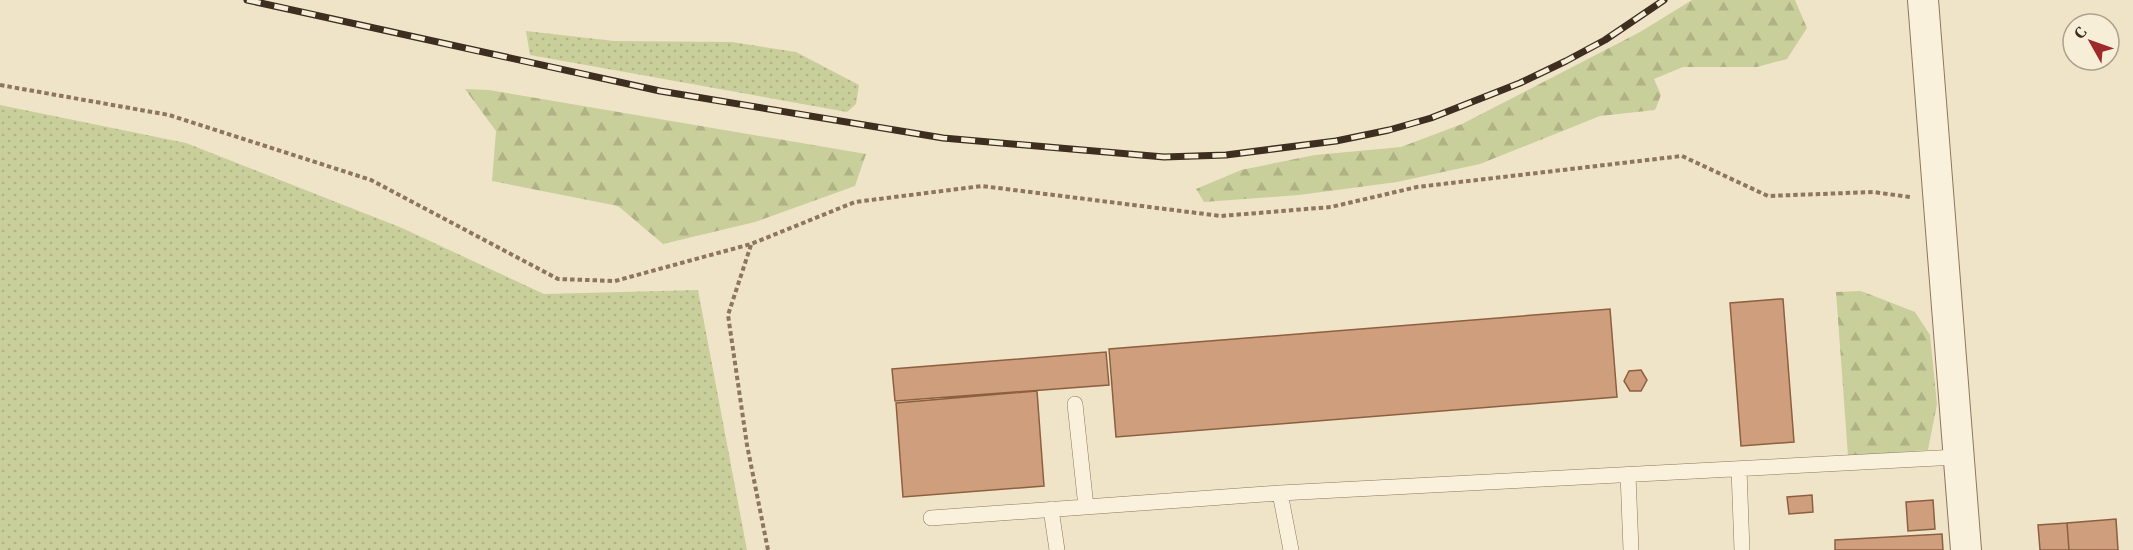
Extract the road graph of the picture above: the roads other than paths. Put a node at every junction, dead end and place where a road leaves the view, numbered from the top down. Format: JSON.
{"nodes":[{"id":1,"x":1923,"y":0,"type":"edge"},
{"id":2,"x":1075,"y":404,"type":"dead end"},
{"id":3,"x":1957,"y":457,"type":"junction"},
{"id":4,"x":1739,"y":468,"type":"junction"},
{"id":5,"x":1628,"y":474,"type":"junction"},
{"id":6,"x":1280,"y":493,"type":"junction"},
{"id":7,"x":1086,"y":507,"type":"junction"},
{"id":8,"x":1051,"y":509,"type":"junction"},
{"id":9,"x":931,"y":518,"type":"dead end"},
{"id":10,"x":1057,"y":550,"type":"edge"},
{"id":11,"x":1291,"y":550,"type":"edge"},
{"id":12,"x":1631,"y":550,"type":"edge"},
{"id":13,"x":1742,"y":550,"type":"edge"},
{"id":14,"x":1966,"y":550,"type":"edge"}],
"edges":[{"from":1,"to":3,"type":"street"},
{"from":2,"to":7,"type":"lane"},
{"from":3,"to":4,"type":"lane"},
{"from":3,"to":14,"type":"street"},
{"from":4,"to":5,"type":"lane"},
{"from":4,"to":13,"type":"lane"},
{"from":5,"to":6,"type":"lane"},
{"from":5,"to":12,"type":"lane"},
{"from":6,"to":7,"type":"lane"},
{"from":6,"to":11,"type":"lane"},
{"from":7,"to":8,"type":"lane"},
{"from":8,"to":9,"type":"lane"},
{"from":8,"to":10,"type":"lane"}]}
